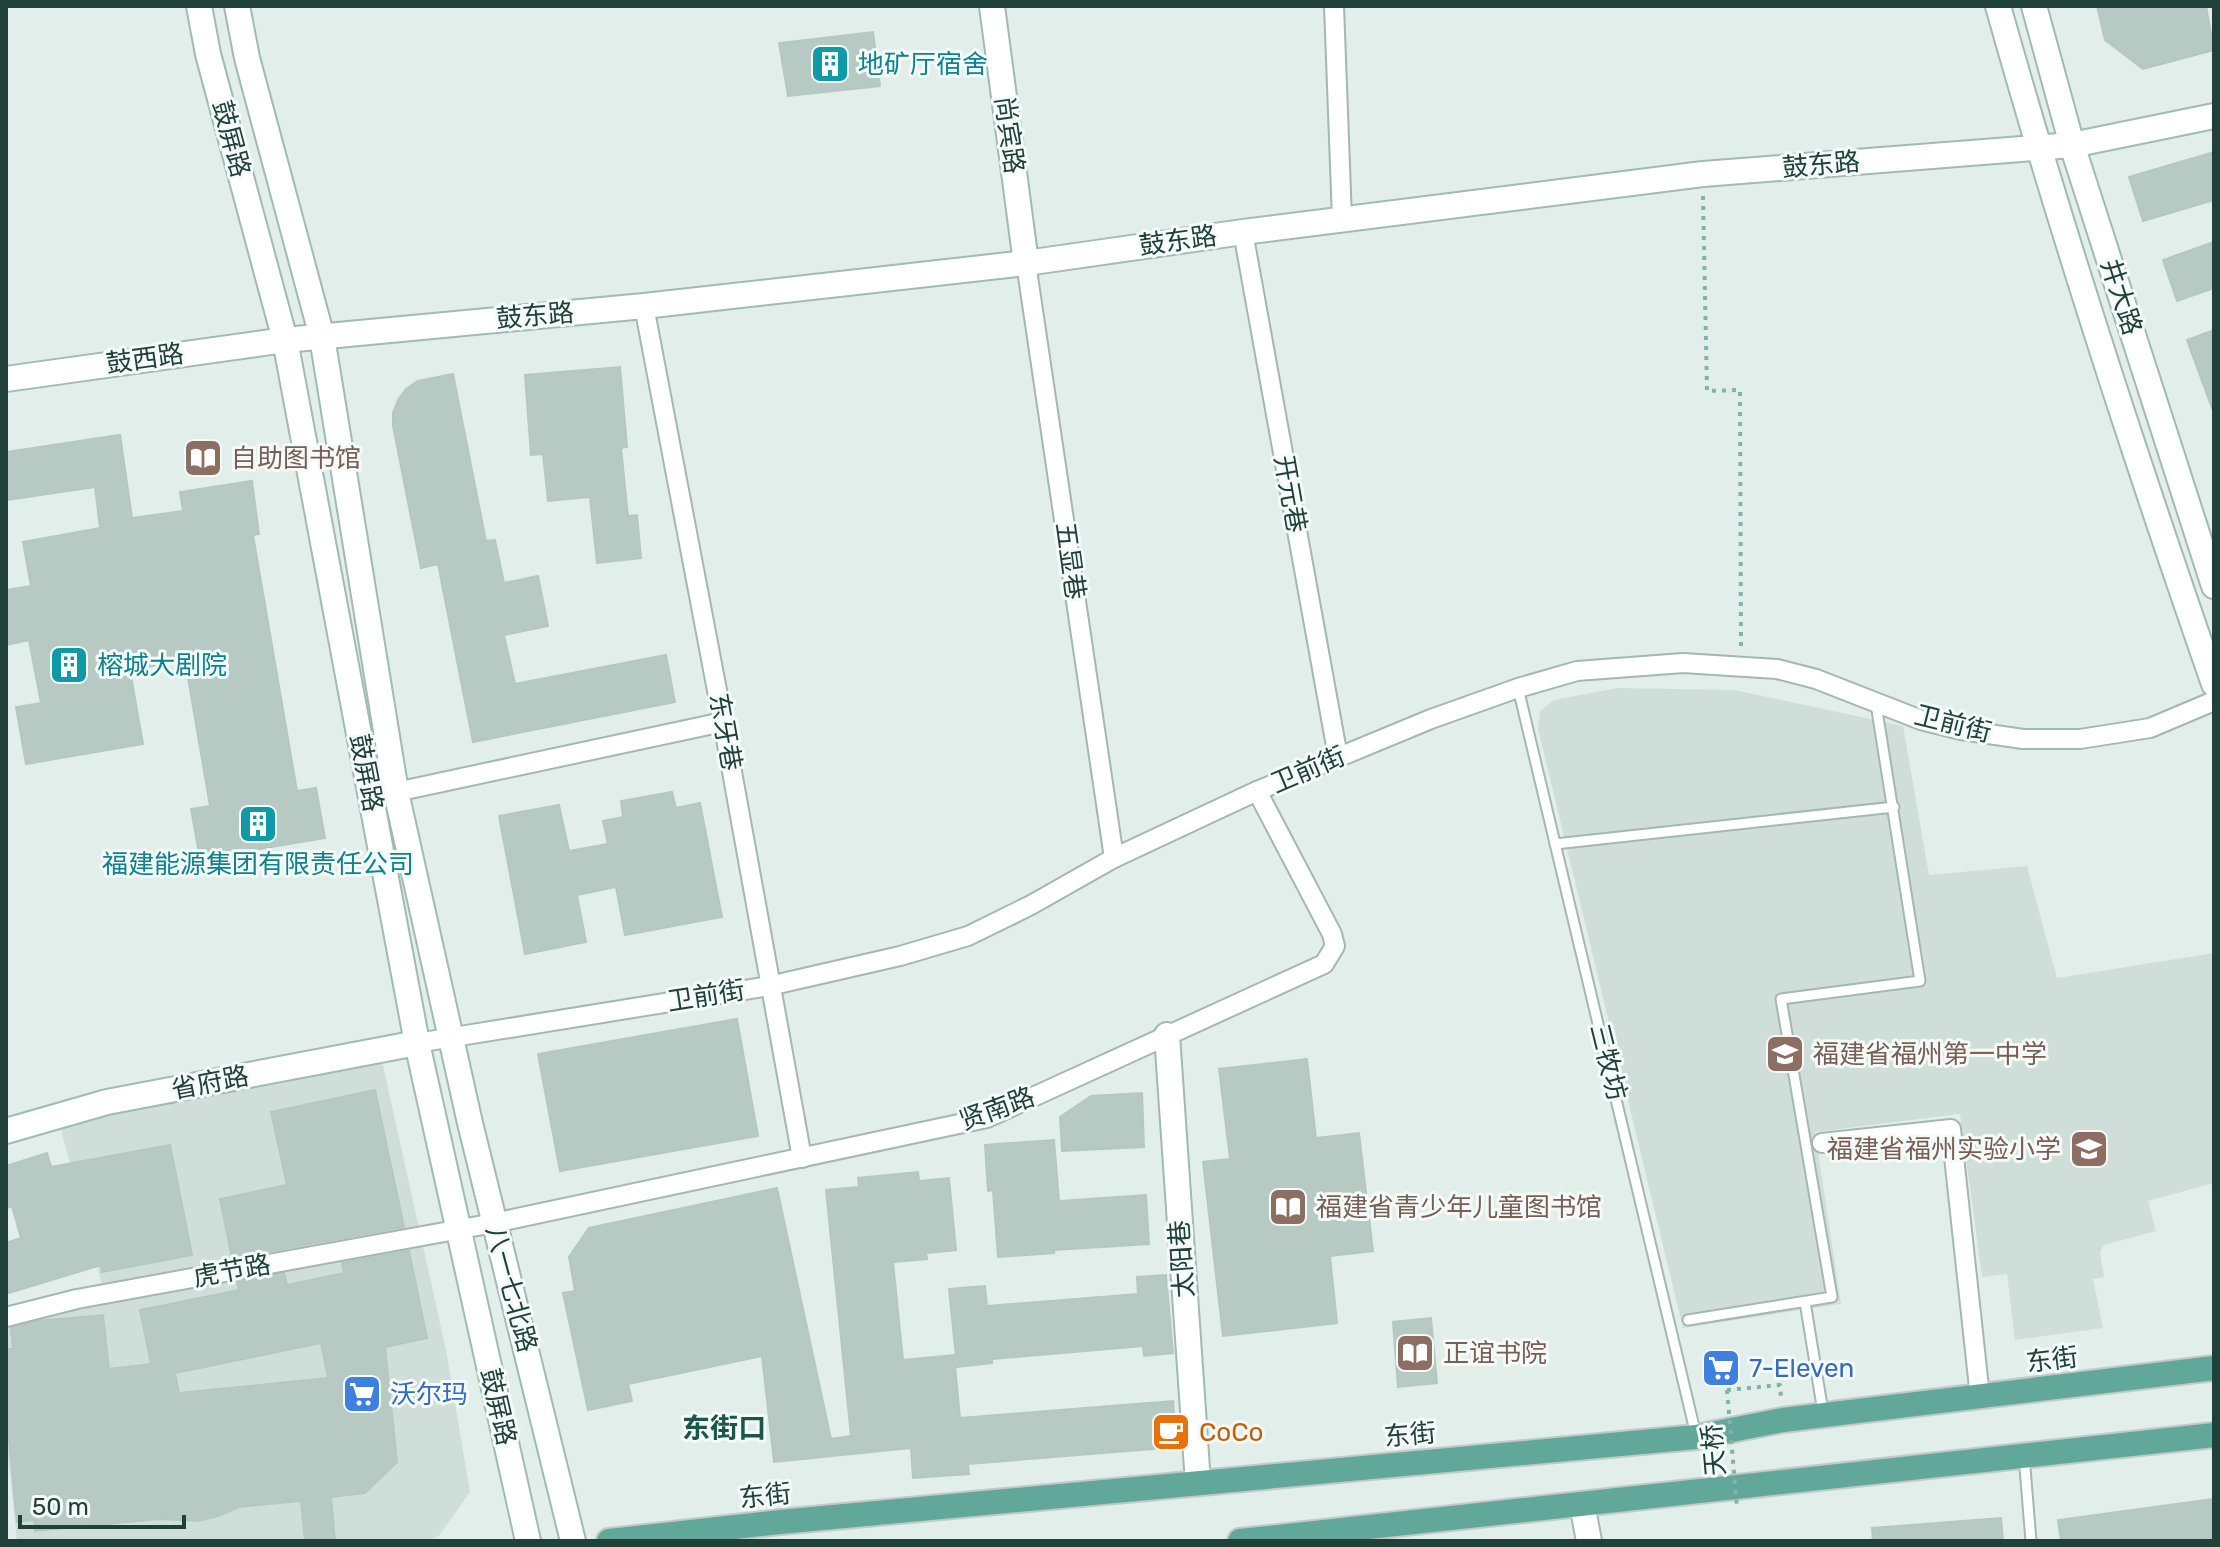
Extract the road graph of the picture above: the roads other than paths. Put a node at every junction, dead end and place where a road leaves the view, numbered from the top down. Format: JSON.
{"nodes":[{"id":1,"x":199,"y":6,"type":"edge"},
{"id":2,"x":237,"y":6,"type":"edge"},
{"id":3,"x":992,"y":6,"type":"edge"},
{"id":4,"x":1334,"y":6,"type":"edge"},
{"id":5,"x":1998,"y":6,"type":"edge"},
{"id":6,"x":2034,"y":6,"type":"edge"},
{"id":7,"x":2214,"y":116,"type":"edge"},
{"id":8,"x":2072,"y":145,"type":"junction"},
{"id":9,"x":2038,"y":147,"type":"junction"},
{"id":10,"x":1342,"y":219,"type":"junction"},
{"id":11,"x":1243,"y":232,"type":"junction"},
{"id":12,"x":1026,"y":263,"type":"junction"},
{"id":13,"x":644,"y":306,"type":"junction"},
{"id":14,"x":322,"y":337,"type":"junction"},
{"id":15,"x":285,"y":340,"type":"junction"},
{"id":16,"x":6,"y":379,"type":"edge"},
{"id":17,"x":2214,"y":586,"type":"edge"},
{"id":18,"x":2214,"y":684,"type":"edge"},
{"id":19,"x":1518,"y":688,"type":"junction"},
{"id":20,"x":1876,"y":700,"type":"junction"},
{"id":21,"x":2214,"y":701,"type":"edge"},
{"id":22,"x":723,"y":722,"type":"junction"},
{"id":23,"x":1338,"y":757,"type":"junction"},
{"id":24,"x":1257,"y":791,"type":"junction"},
{"id":25,"x":396,"y":792,"type":"junction"},
{"id":26,"x":1894,"y":807,"type":"junction"},
{"id":27,"x":1555,"y":844,"type":"junction"},
{"id":28,"x":1114,"y":858,"type":"junction"},
{"id":29,"x":769,"y":986,"type":"junction"},
{"id":30,"x":1167,"y":1035,"type":"junction"},
{"id":31,"x":451,"y":1036,"type":"junction"},
{"id":32,"x":417,"y":1043,"type":"junction"},
{"id":33,"x":6,"y":1131,"type":"edge"},
{"id":34,"x":1822,"y":1143,"type":"dead end"},
{"id":35,"x":802,"y":1158,"type":"junction"},
{"id":36,"x":494,"y":1223,"type":"junction"},
{"id":37,"x":458,"y":1229,"type":"junction"},
{"id":38,"x":1805,"y":1302,"type":"junction"},
{"id":39,"x":6,"y":1317,"type":"edge"},
{"id":40,"x":1688,"y":1320,"type":"dead end"},
{"id":41,"x":2214,"y":1368,"type":"edge"},
{"id":42,"x":1980,"y":1397,"type":"junction"},
{"id":43,"x":1824,"y":1415,"type":"junction"},
{"id":44,"x":2214,"y":1435,"type":"edge"},
{"id":45,"x":1696,"y":1437,"type":"junction"},
{"id":46,"x":2024,"y":1456,"type":"junction"},
{"id":47,"x":1198,"y":1483,"type":"junction"},
{"id":48,"x":1582,"y":1504,"type":"junction"},
{"id":49,"x":1248,"y":1540,"type":"edge"},
{"id":50,"x":528,"y":1541,"type":"edge"},
{"id":51,"x":573,"y":1541,"type":"edge"},
{"id":52,"x":609,"y":1541,"type":"edge"},
{"id":53,"x":1240,"y":1541,"type":"edge"},
{"id":54,"x":1589,"y":1541,"type":"edge"},
{"id":55,"x":2031,"y":1541,"type":"edge"}],
"edges":[{"from":1,"to":15,"type":"street","name":"鼓屏路"},
{"from":2,"to":14,"type":"street","name":"鼓屏路"},
{"from":3,"to":12,"type":"street","name":"尚宾路"},
{"from":4,"to":10,"type":"street"},
{"from":5,"to":9,"type":"street"},
{"from":6,"to":8,"type":"street","name":"井大路"},
{"from":7,"to":8,"type":"street","name":"鼓东路"},
{"from":8,"to":9,"type":"street","name":"鼓东路"},
{"from":8,"to":17,"type":"street","name":"井大路"},
{"from":9,"to":10,"type":"street","name":"鼓东路"},
{"from":9,"to":18,"type":"street"},
{"from":10,"to":11,"type":"street","name":"鼓东路"},
{"from":11,"to":12,"type":"street","name":"鼓东路"},
{"from":11,"to":23,"type":"street","name":"开元巷"},
{"from":12,"to":13,"type":"street","name":"鼓东路"},
{"from":12,"to":28,"type":"street","name":"五显巷"},
{"from":13,"to":14,"type":"street","name":"鼓东路"},
{"from":13,"to":22,"type":"street","name":"东牙巷"},
{"from":14,"to":15,"type":"street","name":"鼓东路"},
{"from":14,"to":25,"type":"street","name":"鼓屏路"},
{"from":15,"to":16,"type":"street","name":"鼓西路"},
{"from":15,"to":32,"type":"street","name":"鼓屏路"},
{"from":19,"to":20,"type":"street","name":"卫前街"},
{"from":19,"to":23,"type":"street","name":"卫前街"},
{"from":19,"to":27,"type":"lane","name":"三牧坊"},
{"from":20,"to":21,"type":"street","name":"卫前街"},
{"from":20,"to":26,"type":"lane"},
{"from":22,"to":25,"type":"street"},
{"from":22,"to":29,"type":"street","name":"东牙巷"},
{"from":23,"to":24,"type":"street","name":"卫前街"},
{"from":24,"to":28,"type":"street","name":"卫前街"},
{"from":24,"to":30,"type":"street","name":"贤南路"},
{"from":25,"to":31,"type":"street","name":"鼓屏路"},
{"from":26,"to":27,"type":"lane"},
{"from":26,"to":38,"type":"lane"},
{"from":27,"to":45,"type":"lane","name":"三牧坊"},
{"from":28,"to":29,"type":"street","name":"卫前街"},
{"from":29,"to":31,"type":"street","name":"卫前街"},
{"from":29,"to":35,"type":"street","name":"东牙巷"},
{"from":30,"to":35,"type":"street","name":"贤南路"},
{"from":30,"to":47,"type":"street","name":"太阳巷"},
{"from":31,"to":32,"type":"street","name":"卫前街"},
{"from":31,"to":36,"type":"street","name":"八一七北路"},
{"from":32,"to":33,"type":"street","name":"省府路"},
{"from":32,"to":37,"type":"street","name":"鼓屏路"},
{"from":34,"to":42,"type":"street"},
{"from":35,"to":36,"type":"street","name":"贤南路"},
{"from":36,"to":37,"type":"street","name":"贤南路"},
{"from":36,"to":51,"type":"street","name":"八一七北路"},
{"from":37,"to":39,"type":"street","name":"虎节路"},
{"from":37,"to":50,"type":"street","name":"鼓屏路"},
{"from":38,"to":40,"type":"lane"},
{"from":38,"to":43,"type":"lane"},
{"from":41,"to":42,"type":"main road","name":"东街"},
{"from":42,"to":43,"type":"main road","name":"东街"},
{"from":43,"to":45,"type":"main road","name":"东街"},
{"from":44,"to":46,"type":"main road"},
{"from":45,"to":47,"type":"main road","name":"东街"},
{"from":46,"to":48,"type":"main road"},
{"from":46,"to":55,"type":"lane"},
{"from":47,"to":52,"type":"main road","name":"东街"},
{"from":48,"to":49,"type":"main road"},
{"from":48,"to":54,"type":"street"},
{"from":49,"to":53,"type":"main road"}]}
